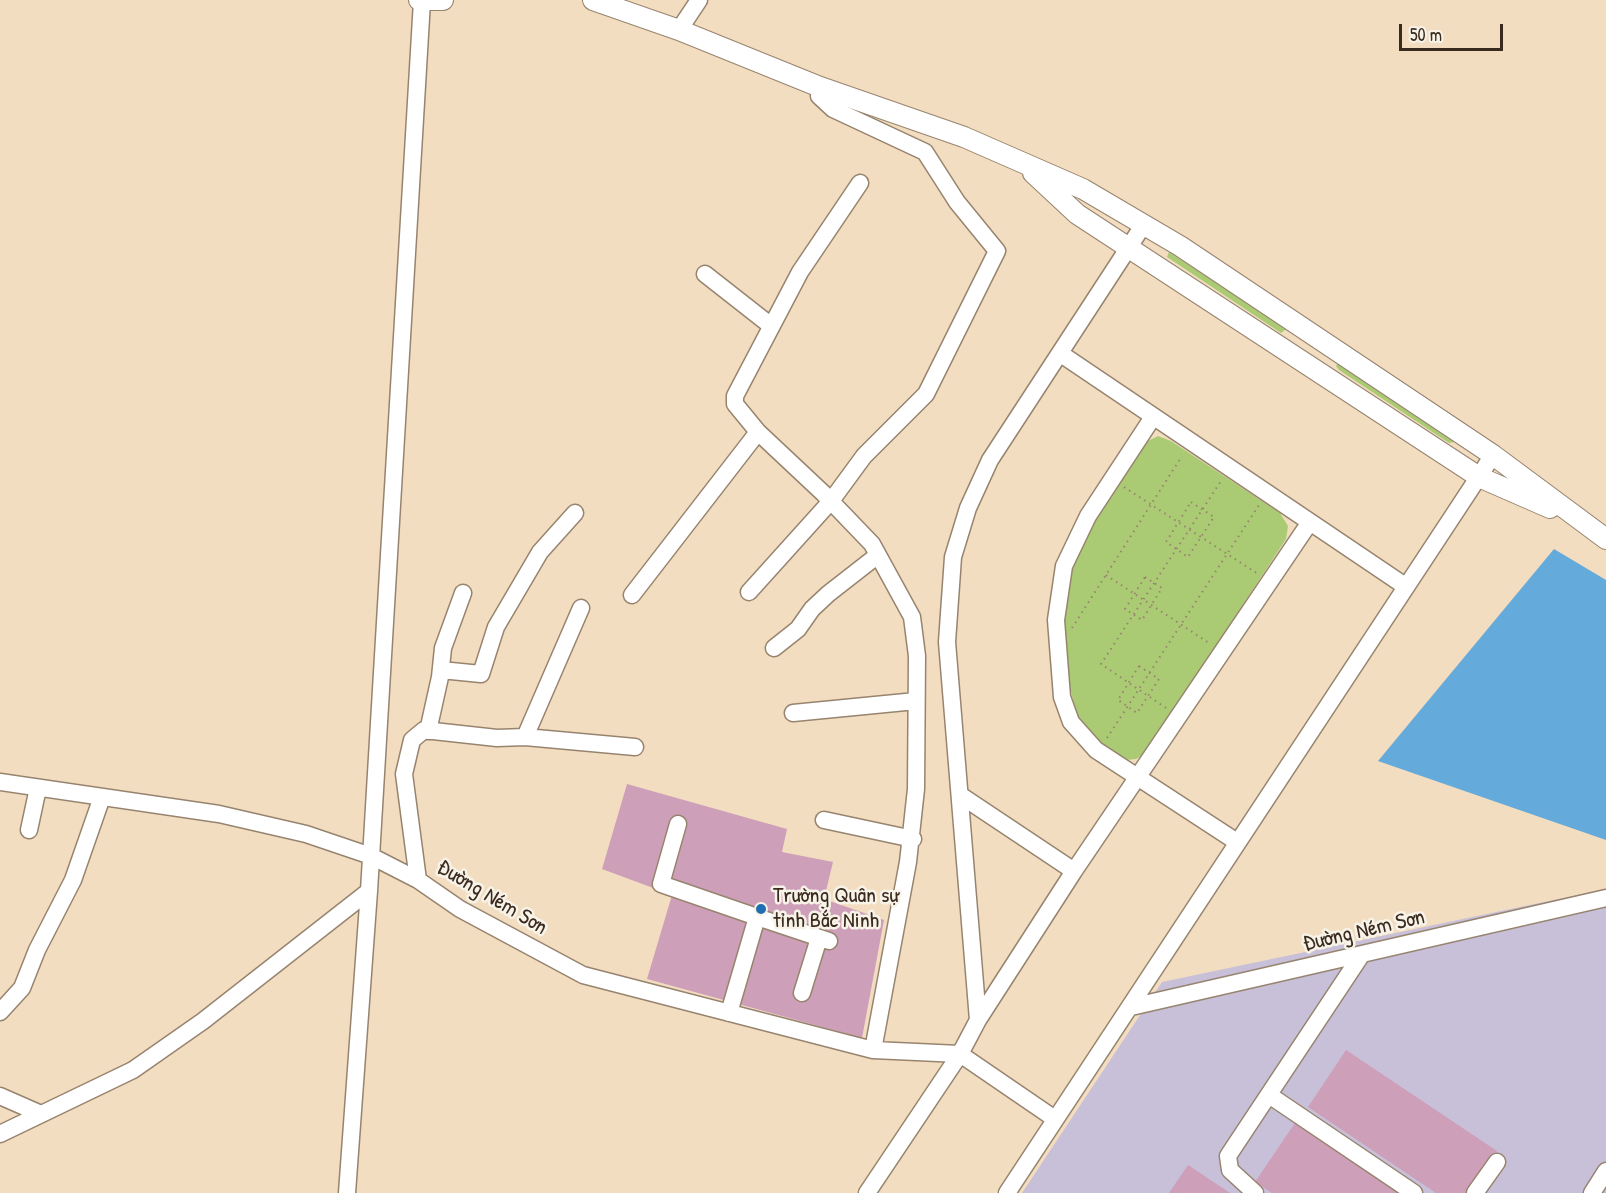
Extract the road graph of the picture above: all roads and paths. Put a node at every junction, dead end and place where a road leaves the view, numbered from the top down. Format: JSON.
{"nodes":[{"id":1,"x":421,"y":0,"type":"edge"},
{"id":2,"x":443,"y":0,"type":"edge"},
{"id":3,"x":594,"y":0,"type":"edge"},
{"id":4,"x":699,"y":0,"type":"edge"},
{"id":5,"x":679,"y":30,"type":"junction"},
{"id":6,"x":820,"y":87,"type":"junction"},
{"id":7,"x":941,"y":128,"type":"junction"},
{"id":8,"x":928,"y":155,"type":"junction"},
{"id":9,"x":1021,"y":162,"type":"junction"},
{"id":10,"x":860,"y":183,"type":"dead end"},
{"id":11,"x":1144,"y":224,"type":"junction"},
{"id":12,"x":1130,"y":248,"type":"junction"},
{"id":13,"x":705,"y":274,"type":"dead end"},
{"id":14,"x":770,"y":325,"type":"junction"},
{"id":15,"x":1321,"y":340,"type":"junction"},
{"id":16,"x":1061,"y":354,"type":"junction"},
{"id":17,"x":1306,"y":364,"type":"junction"},
{"id":18,"x":1152,"y":417,"type":"junction"},
{"id":19,"x":759,"y":432,"type":"junction"},
{"id":20,"x":1493,"y":455,"type":"junction"},
{"id":21,"x":1182,"y":456,"type":"dead end"},
{"id":22,"x":1479,"y":477,"type":"junction"},
{"id":23,"x":1221,"y":481,"type":"dead end"},
{"id":24,"x":1122,"y":485,"type":"dead end"},
{"id":25,"x":831,"y":501,"type":"junction"},
{"id":26,"x":1151,"y":505,"type":"junction"},
{"id":27,"x":1259,"y":505,"type":"dead end"},
{"id":28,"x":1202,"y":509,"type":"junction"},
{"id":29,"x":575,"y":513,"type":"dead end"},
{"id":30,"x":1580,"y":521,"type":"junction"},
{"id":31,"x":1178,"y":522,"type":"junction"},
{"id":32,"x":1310,"y":522,"type":"junction"},
{"id":33,"x":1189,"y":529,"type":"junction"},
{"id":34,"x":1201,"y":537,"type":"junction"},
{"id":35,"x":1606,"y":539,"type":"edge"},
{"id":36,"x":1176,"y":549,"type":"junction"},
{"id":37,"x":1227,"y":554,"type":"junction"},
{"id":38,"x":878,"y":555,"type":"junction"},
{"id":39,"x":1258,"y":574,"type":"dead end"},
{"id":40,"x":1106,"y":575,"type":"junction"},
{"id":41,"x":1154,"y":583,"type":"junction"},
{"id":42,"x":1406,"y":586,"type":"junction"},
{"id":43,"x":749,"y":592,"type":"dead end"},
{"id":44,"x":463,"y":593,"type":"dead end"},
{"id":45,"x":1134,"y":594,"type":"junction"},
{"id":46,"x":632,"y":595,"type":"dead end"},
{"id":47,"x":1143,"y":600,"type":"junction"},
{"id":48,"x":1152,"y":605,"type":"junction"},
{"id":49,"x":581,"y":608,"type":"dead end"},
{"id":50,"x":1133,"y":614,"type":"junction"},
{"id":51,"x":1181,"y":625,"type":"junction"},
{"id":52,"x":1068,"y":634,"type":"dead end"},
{"id":53,"x":1212,"y":645,"type":"dead end"},
{"id":54,"x":774,"y":648,"type":"dead end"},
{"id":55,"x":441,"y":670,"type":"junction"},
{"id":56,"x":1149,"y":673,"type":"junction"},
{"id":57,"x":1129,"y":682,"type":"junction"},
{"id":58,"x":1139,"y":689,"type":"junction"},
{"id":59,"x":1148,"y":696,"type":"junction"},
{"id":60,"x":916,"y":702,"type":"junction"},
{"id":61,"x":1128,"y":706,"type":"junction"},
{"id":62,"x":1169,"y":710,"type":"dead end"},
{"id":63,"x":793,"y":713,"type":"dead end"},
{"id":64,"x":428,"y":731,"type":"junction"},
{"id":65,"x":525,"y":737,"type":"junction"},
{"id":66,"x":1103,"y":743,"type":"dead end"},
{"id":67,"x":635,"y":747,"type":"dead end"},
{"id":68,"x":1136,"y":777,"type":"junction"},
{"id":69,"x":0,"y":782,"type":"edge"},
{"id":70,"x":38,"y":788,"type":"junction"},
{"id":71,"x":960,"y":795,"type":"junction"},
{"id":72,"x":102,"y":797,"type":"junction"},
{"id":73,"x":824,"y":820,"type":"dead end"},
{"id":74,"x":678,"y":824,"type":"dead end"},
{"id":75,"x":28,"y":830,"type":"dead end"},
{"id":76,"x":913,"y":839,"type":"dead end"},
{"id":77,"x":1237,"y":842,"type":"junction"},
{"id":78,"x":371,"y":856,"type":"junction"},
{"id":79,"x":1074,"y":871,"type":"junction"},
{"id":80,"x":418,"y":880,"type":"junction"},
{"id":81,"x":369,"y":891,"type":"junction"},
{"id":82,"x":1606,"y":898,"type":"edge"},
{"id":83,"x":757,"y":917,"type":"junction"},
{"id":84,"x":1362,"y":954,"type":"junction"},
{"id":85,"x":801,"y":993,"type":"dead end"},
{"id":86,"x":1131,"y":1007,"type":"junction"},
{"id":87,"x":0,"y":1011,"type":"edge"},
{"id":88,"x":729,"y":1013,"type":"junction"},
{"id":89,"x":978,"y":1020,"type":"junction"},
{"id":90,"x":873,"y":1050,"type":"junction"},
{"id":91,"x":960,"y":1054,"type":"junction"},
{"id":92,"x":1269,"y":1095,"type":"junction"},
{"id":93,"x":0,"y":1096,"type":"edge"},
{"id":94,"x":41,"y":1114,"type":"junction"},
{"id":95,"x":1055,"y":1119,"type":"junction"},
{"id":96,"x":0,"y":1134,"type":"edge"},
{"id":97,"x":1497,"y":1162,"type":"dead end"},
{"id":98,"x":1606,"y":1171,"type":"edge"},
{"id":99,"x":347,"y":1193,"type":"edge"},
{"id":100,"x":867,"y":1193,"type":"edge"},
{"id":101,"x":1007,"y":1193,"type":"edge"},
{"id":102,"x":1256,"y":1193,"type":"edge"},
{"id":103,"x":1414,"y":1193,"type":"edge"},
{"id":104,"x":1475,"y":1193,"type":"edge"},
{"id":105,"x":1592,"y":1193,"type":"edge"}],
"edges":[{"from":1,"to":2,"type":"main road"},
{"from":1,"to":78,"type":"street"},
{"from":3,"to":5,"type":"main road"},
{"from":4,"to":5,"type":"street"},
{"from":5,"to":6,"type":"main road"},
{"from":6,"to":7,"type":"main road"},
{"from":6,"to":8,"type":"street"},
{"from":7,"to":8,"type":"street"},
{"from":7,"to":9,"type":"main road"},
{"from":8,"to":25,"type":"street"},
{"from":9,"to":11,"type":"main road"},
{"from":9,"to":12,"type":"main road"},
{"from":10,"to":14,"type":"street"},
{"from":11,"to":12,"type":"street"},
{"from":11,"to":15,"type":"main road"},
{"from":12,"to":16,"type":"street"},
{"from":12,"to":17,"type":"main road"},
{"from":13,"to":14,"type":"street"},
{"from":14,"to":19,"type":"street"},
{"from":15,"to":17,"type":"main road"},
{"from":15,"to":20,"type":"main road"},
{"from":16,"to":18,"type":"street"},
{"from":16,"to":71,"type":"street"},
{"from":17,"to":22,"type":"main road"},
{"from":18,"to":32,"type":"street"},
{"from":18,"to":68,"type":"street"},
{"from":19,"to":25,"type":"street"},
{"from":19,"to":46,"type":"street"},
{"from":20,"to":22,"type":"street"},
{"from":20,"to":30,"type":"main road"},
{"from":21,"to":26,"type":"path"},
{"from":22,"to":30,"type":"main road"},
{"from":22,"to":42,"type":"street"},
{"from":23,"to":28,"type":"path"},
{"from":24,"to":26,"type":"path"},
{"from":25,"to":38,"type":"street"},
{"from":25,"to":43,"type":"street"},
{"from":26,"to":31,"type":"path"},
{"from":26,"to":40,"type":"path"},
{"from":27,"to":37,"type":"path"},
{"from":28,"to":31,"type":"path"},
{"from":28,"to":33,"type":"path"},
{"from":28,"to":34,"type":"path"},
{"from":29,"to":55,"type":"street"},
{"from":30,"to":35,"type":"main road"},
{"from":31,"to":33,"type":"path"},
{"from":31,"to":36,"type":"path"},
{"from":32,"to":42,"type":"street"},
{"from":32,"to":68,"type":"street"},
{"from":33,"to":34,"type":"path"},
{"from":33,"to":36,"type":"path"},
{"from":34,"to":36,"type":"path"},
{"from":34,"to":37,"type":"path"},
{"from":36,"to":41,"type":"path"},
{"from":37,"to":39,"type":"path"},
{"from":37,"to":51,"type":"path"},
{"from":38,"to":54,"type":"street"},
{"from":38,"to":60,"type":"street"},
{"from":40,"to":45,"type":"path"},
{"from":40,"to":52,"type":"path"},
{"from":41,"to":45,"type":"path"},
{"from":41,"to":47,"type":"path"},
{"from":41,"to":48,"type":"path"},
{"from":42,"to":77,"type":"street"},
{"from":44,"to":55,"type":"street"},
{"from":45,"to":47,"type":"path"},
{"from":45,"to":50,"type":"path"},
{"from":47,"to":48,"type":"path"},
{"from":47,"to":50,"type":"path"},
{"from":48,"to":50,"type":"path"},
{"from":48,"to":51,"type":"path"},
{"from":49,"to":65,"type":"street"},
{"from":50,"to":57,"type":"path"},
{"from":51,"to":53,"type":"path"},
{"from":51,"to":56,"type":"path"},
{"from":55,"to":64,"type":"street"},
{"from":56,"to":57,"type":"path"},
{"from":56,"to":58,"type":"path"},
{"from":56,"to":59,"type":"path"},
{"from":57,"to":58,"type":"path"},
{"from":57,"to":61,"type":"path"},
{"from":58,"to":59,"type":"path"},
{"from":58,"to":61,"type":"path"},
{"from":59,"to":61,"type":"path"},
{"from":59,"to":62,"type":"path"},
{"from":60,"to":63,"type":"street"},
{"from":60,"to":90,"type":"street"},
{"from":61,"to":66,"type":"path"},
{"from":64,"to":65,"type":"street"},
{"from":64,"to":80,"type":"street"},
{"from":65,"to":67,"type":"street"},
{"from":68,"to":77,"type":"street"},
{"from":68,"to":79,"type":"street"},
{"from":69,"to":70,"type":"street","name":"Đường Ném Sơn"},
{"from":70,"to":72,"type":"street","name":"Đường Ném Sơn"},
{"from":70,"to":75,"type":"street"},
{"from":71,"to":79,"type":"street"},
{"from":71,"to":89,"type":"street"},
{"from":72,"to":78,"type":"street","name":"Đường Ném Sơn"},
{"from":72,"to":87,"type":"street"},
{"from":73,"to":76,"type":"street"},
{"from":74,"to":83,"type":"street"},
{"from":77,"to":86,"type":"street"},
{"from":78,"to":80,"type":"street","name":"Đường Ném Sơn"},
{"from":78,"to":81,"type":"street"},
{"from":79,"to":89,"type":"street"},
{"from":80,"to":88,"type":"street","name":"Đường Ném Sơn"},
{"from":81,"to":94,"type":"street"},
{"from":81,"to":99,"type":"street"},
{"from":82,"to":84,"type":"street","name":"Đường Ném Sơn"},
{"from":83,"to":85,"type":"street"},
{"from":83,"to":88,"type":"street"},
{"from":84,"to":86,"type":"street","name":"Đường Ném Sơn"},
{"from":84,"to":92,"type":"street"},
{"from":86,"to":95,"type":"street"},
{"from":88,"to":90,"type":"street","name":"Đường Ném Sơn"},
{"from":89,"to":91,"type":"street"},
{"from":90,"to":91,"type":"street","name":"Đường Ném Sơn"},
{"from":91,"to":95,"type":"street"},
{"from":91,"to":100,"type":"street"},
{"from":92,"to":102,"type":"street"},
{"from":92,"to":103,"type":"street"},
{"from":93,"to":94,"type":"street"},
{"from":94,"to":96,"type":"street"},
{"from":95,"to":101,"type":"street"},
{"from":97,"to":104,"type":"street"},
{"from":98,"to":105,"type":"street"}]}
